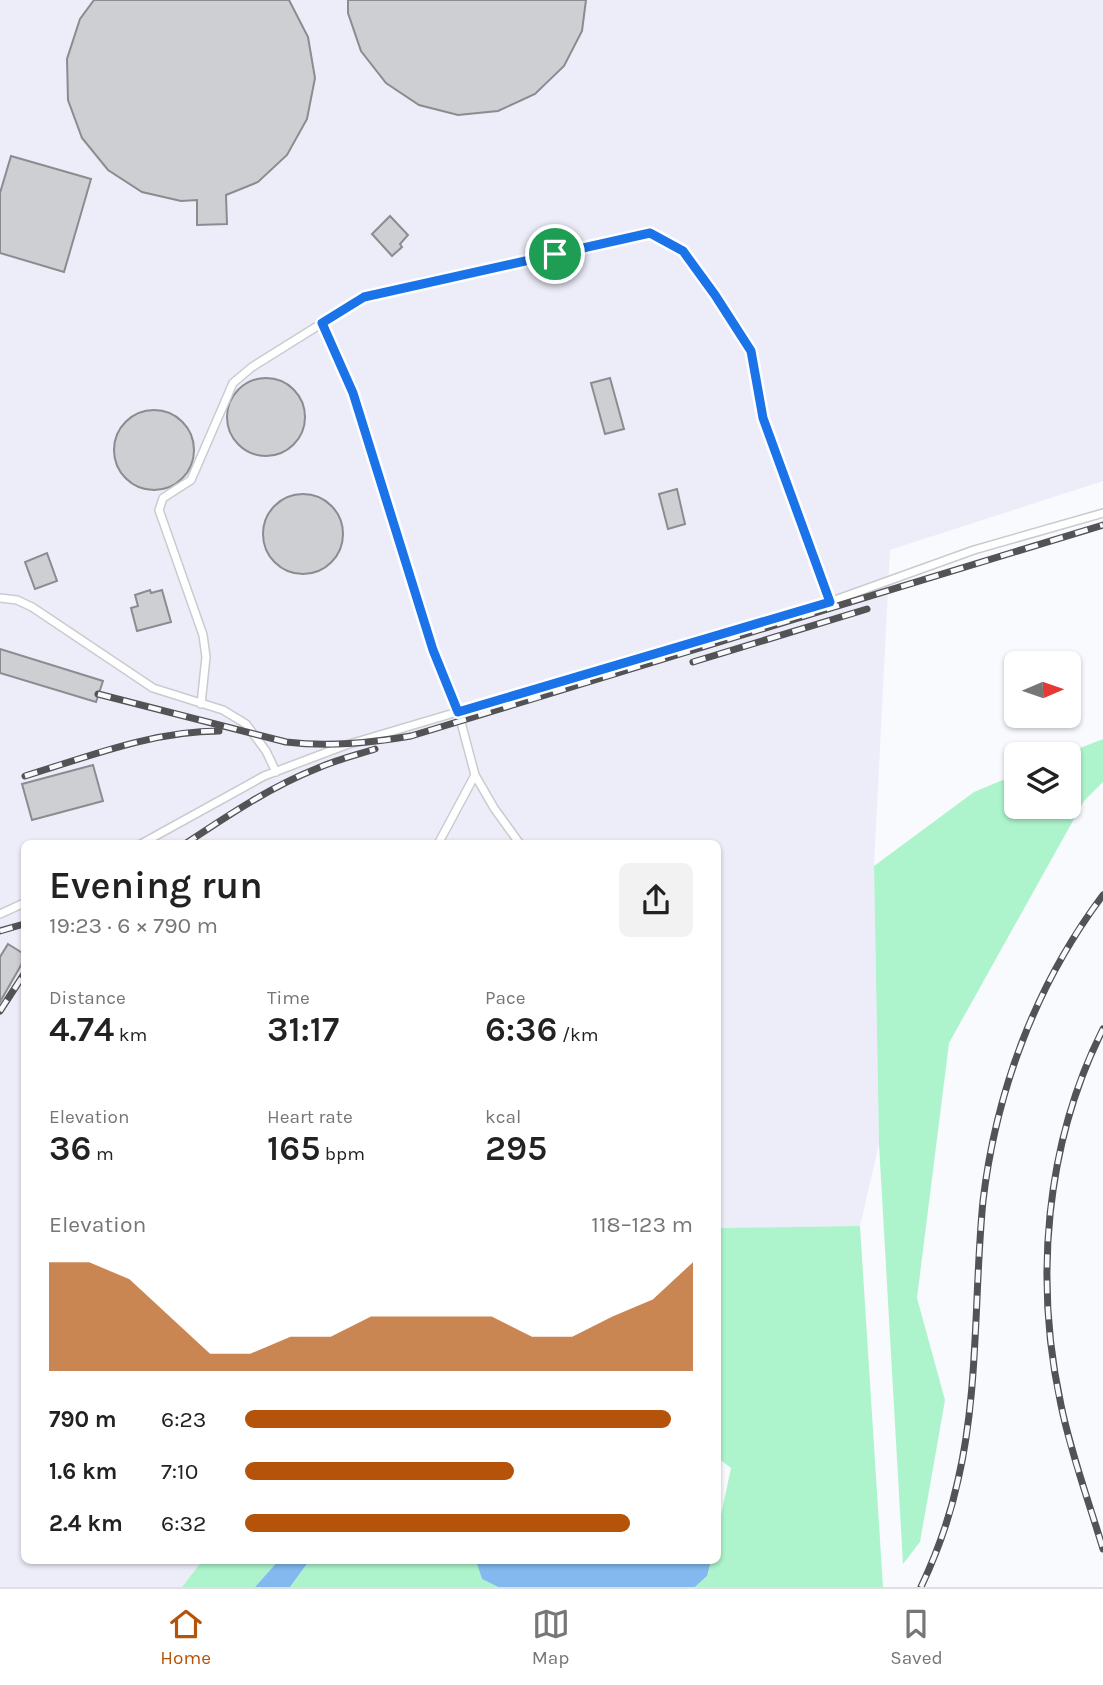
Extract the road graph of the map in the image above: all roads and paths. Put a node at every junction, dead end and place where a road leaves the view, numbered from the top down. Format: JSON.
{"nodes":[{"id":1,"x":322,"y":323,"type":"junction"},
{"id":2,"x":1103,"y":513,"type":"edge"},
{"id":3,"x":0,"y":598,"type":"edge"},
{"id":4,"x":830,"y":602,"type":"junction"},
{"id":5,"x":201,"y":704,"type":"junction"},
{"id":6,"x":458,"y":712,"type":"junction"},
{"id":7,"x":276,"y":772,"type":"junction"},
{"id":8,"x":475,"y":775,"type":"junction"},
{"id":9,"x":148,"y":840,"type":"edge"},
{"id":10,"x":440,"y":840,"type":"edge"},
{"id":11,"x":517,"y":840,"type":"edge"},
{"id":12,"x":21,"y":905,"type":"edge"},
{"id":13,"x":0,"y":914,"type":"edge"}],
"edges":[{"from":1,"to":4,"type":"lane"},
{"from":1,"to":5,"type":"lane"},
{"from":1,"to":6,"type":"lane"},
{"from":2,"to":4,"type":"lane"},
{"from":3,"to":5,"type":"lane"},
{"from":4,"to":6,"type":"lane"},
{"from":5,"to":7,"type":"lane"},
{"from":6,"to":7,"type":"lane"},
{"from":6,"to":8,"type":"lane"},
{"from":7,"to":9,"type":"lane"},
{"from":8,"to":10,"type":"lane"},
{"from":8,"to":11,"type":"lane"},
{"from":12,"to":13,"type":"lane"}]}
